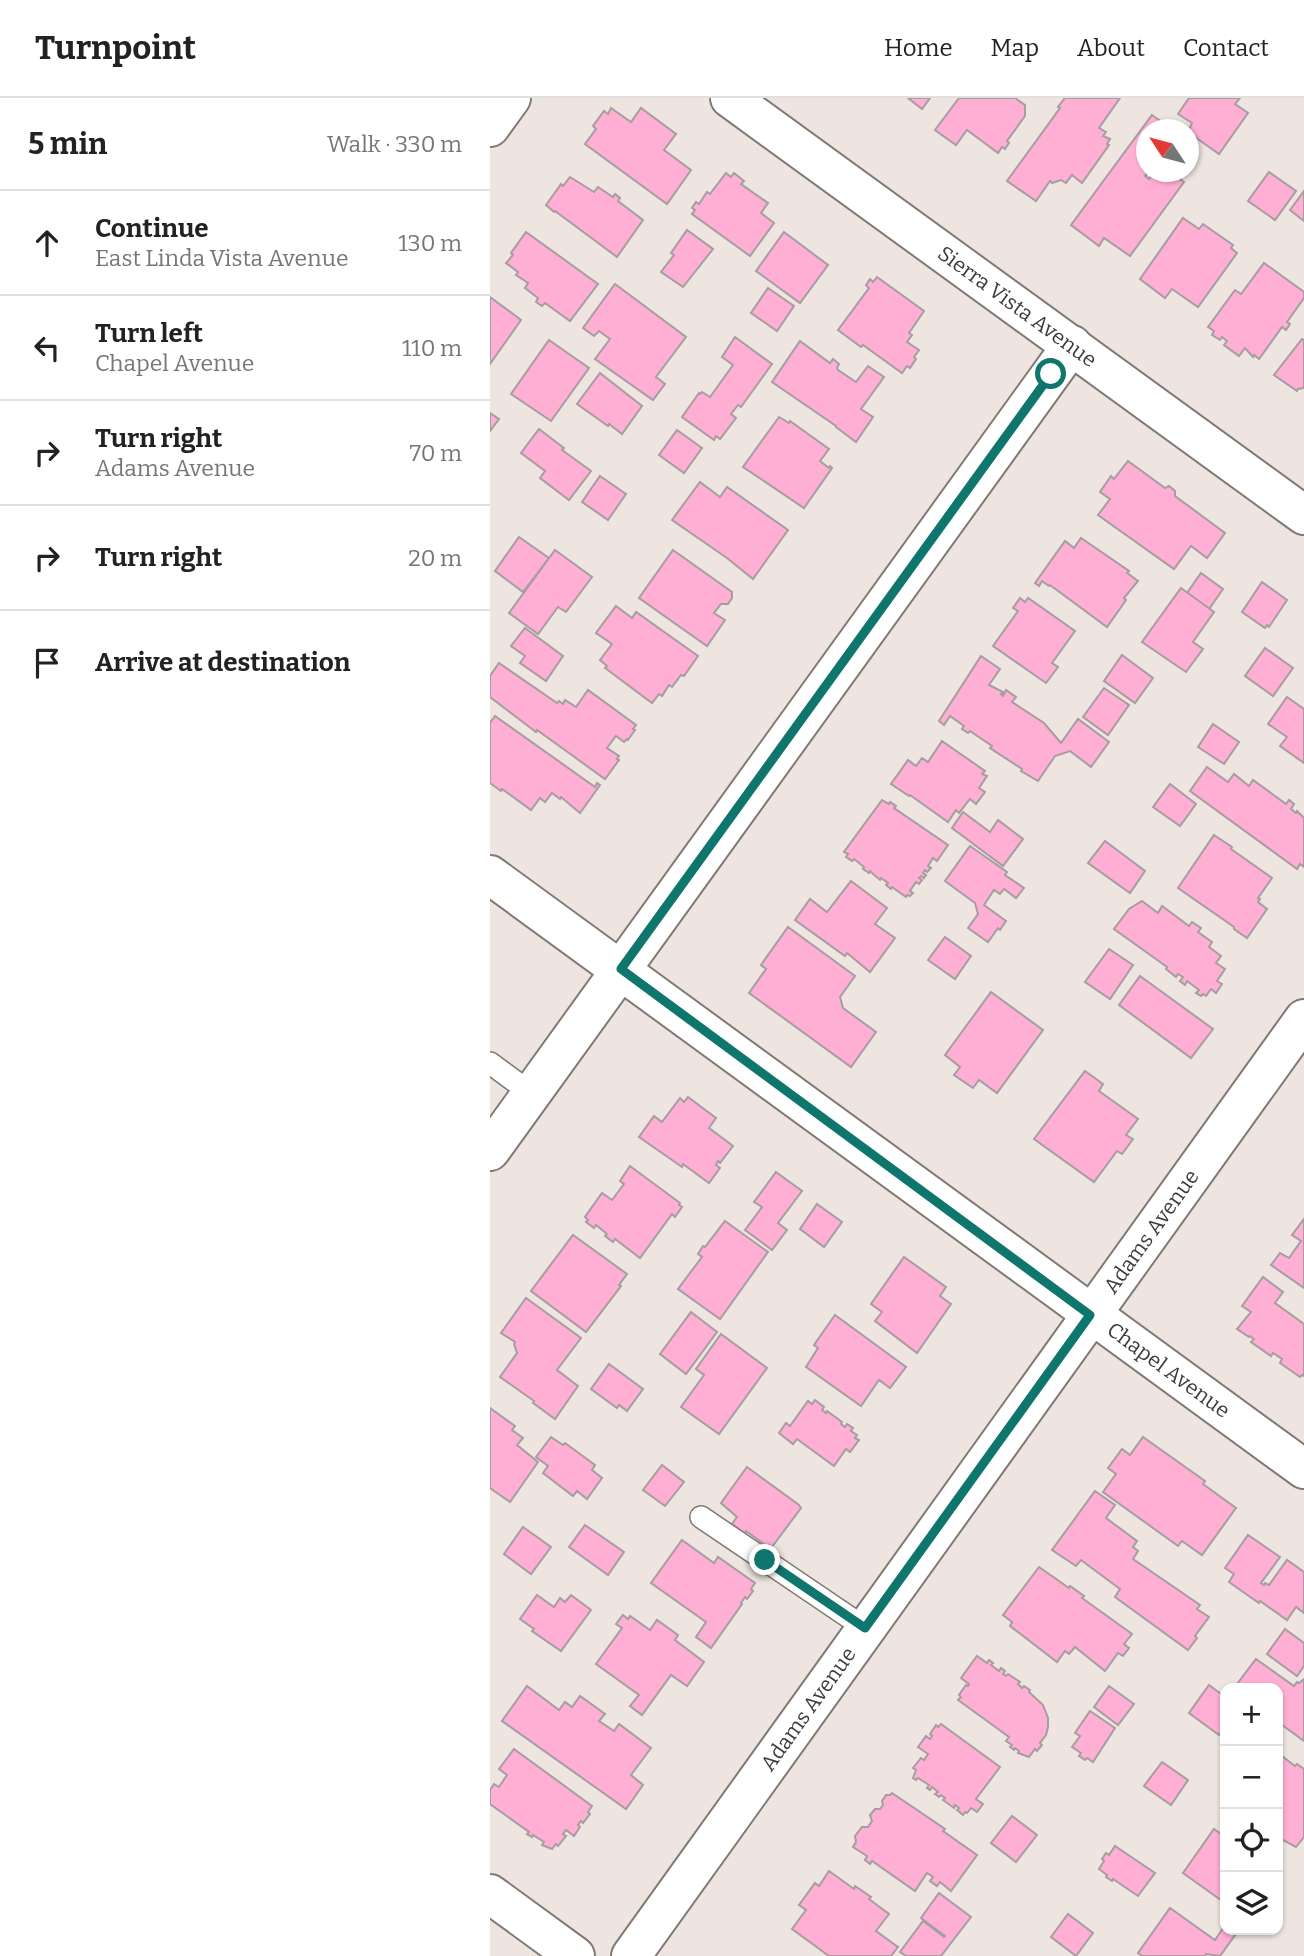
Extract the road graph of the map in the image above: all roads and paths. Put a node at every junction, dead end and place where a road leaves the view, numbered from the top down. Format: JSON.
{"nodes":[{"id":1,"x":511,"y":98,"type":"edge"},
{"id":2,"x":730,"y":98,"type":"edge"},
{"id":3,"x":490,"y":127,"type":"edge"},
{"id":4,"x":1072,"y":345,"type":"junction"},
{"id":5,"x":1304,"y":515,"type":"edge"},
{"id":6,"x":490,"y":874,"type":"edge"},
{"id":7,"x":621,"y":969,"type":"junction"},
{"id":8,"x":1304,"y":1019,"type":"edge"},
{"id":9,"x":490,"y":1063,"type":"edge"},
{"id":10,"x":532,"y":1094,"type":"junction"},
{"id":11,"x":490,"y":1151,"type":"edge"},
{"id":12,"x":1090,"y":1315,"type":"junction"},
{"id":13,"x":1304,"y":1469,"type":"edge"},
{"id":14,"x":701,"y":1517,"type":"dead end"},
{"id":15,"x":865,"y":1628,"type":"junction"},
{"id":16,"x":490,"y":1894,"type":"edge"},
{"id":17,"x":575,"y":1956,"type":"edge"},
{"id":18,"x":631,"y":1956,"type":"edge"}],
"edges":[{"from":1,"to":3,"type":"street"},
{"from":2,"to":4,"type":"street","name":"Sierra Vista Avenue"},
{"from":4,"to":5,"type":"street","name":"Sierra Vista Avenue"},
{"from":4,"to":7,"type":"street"},
{"from":6,"to":7,"type":"street","name":"Chapel Avenue"},
{"from":7,"to":10,"type":"street"},
{"from":7,"to":12,"type":"street","name":"Chapel Avenue"},
{"from":8,"to":12,"type":"street","name":"Adams Avenue"},
{"from":9,"to":10,"type":"lane"},
{"from":10,"to":11,"type":"street"},
{"from":12,"to":13,"type":"street","name":"Chapel Avenue"},
{"from":12,"to":15,"type":"street","name":"Adams Avenue"},
{"from":14,"to":15,"type":"lane"},
{"from":15,"to":18,"type":"street","name":"Adams Avenue"},
{"from":16,"to":17,"type":"street"}]}
